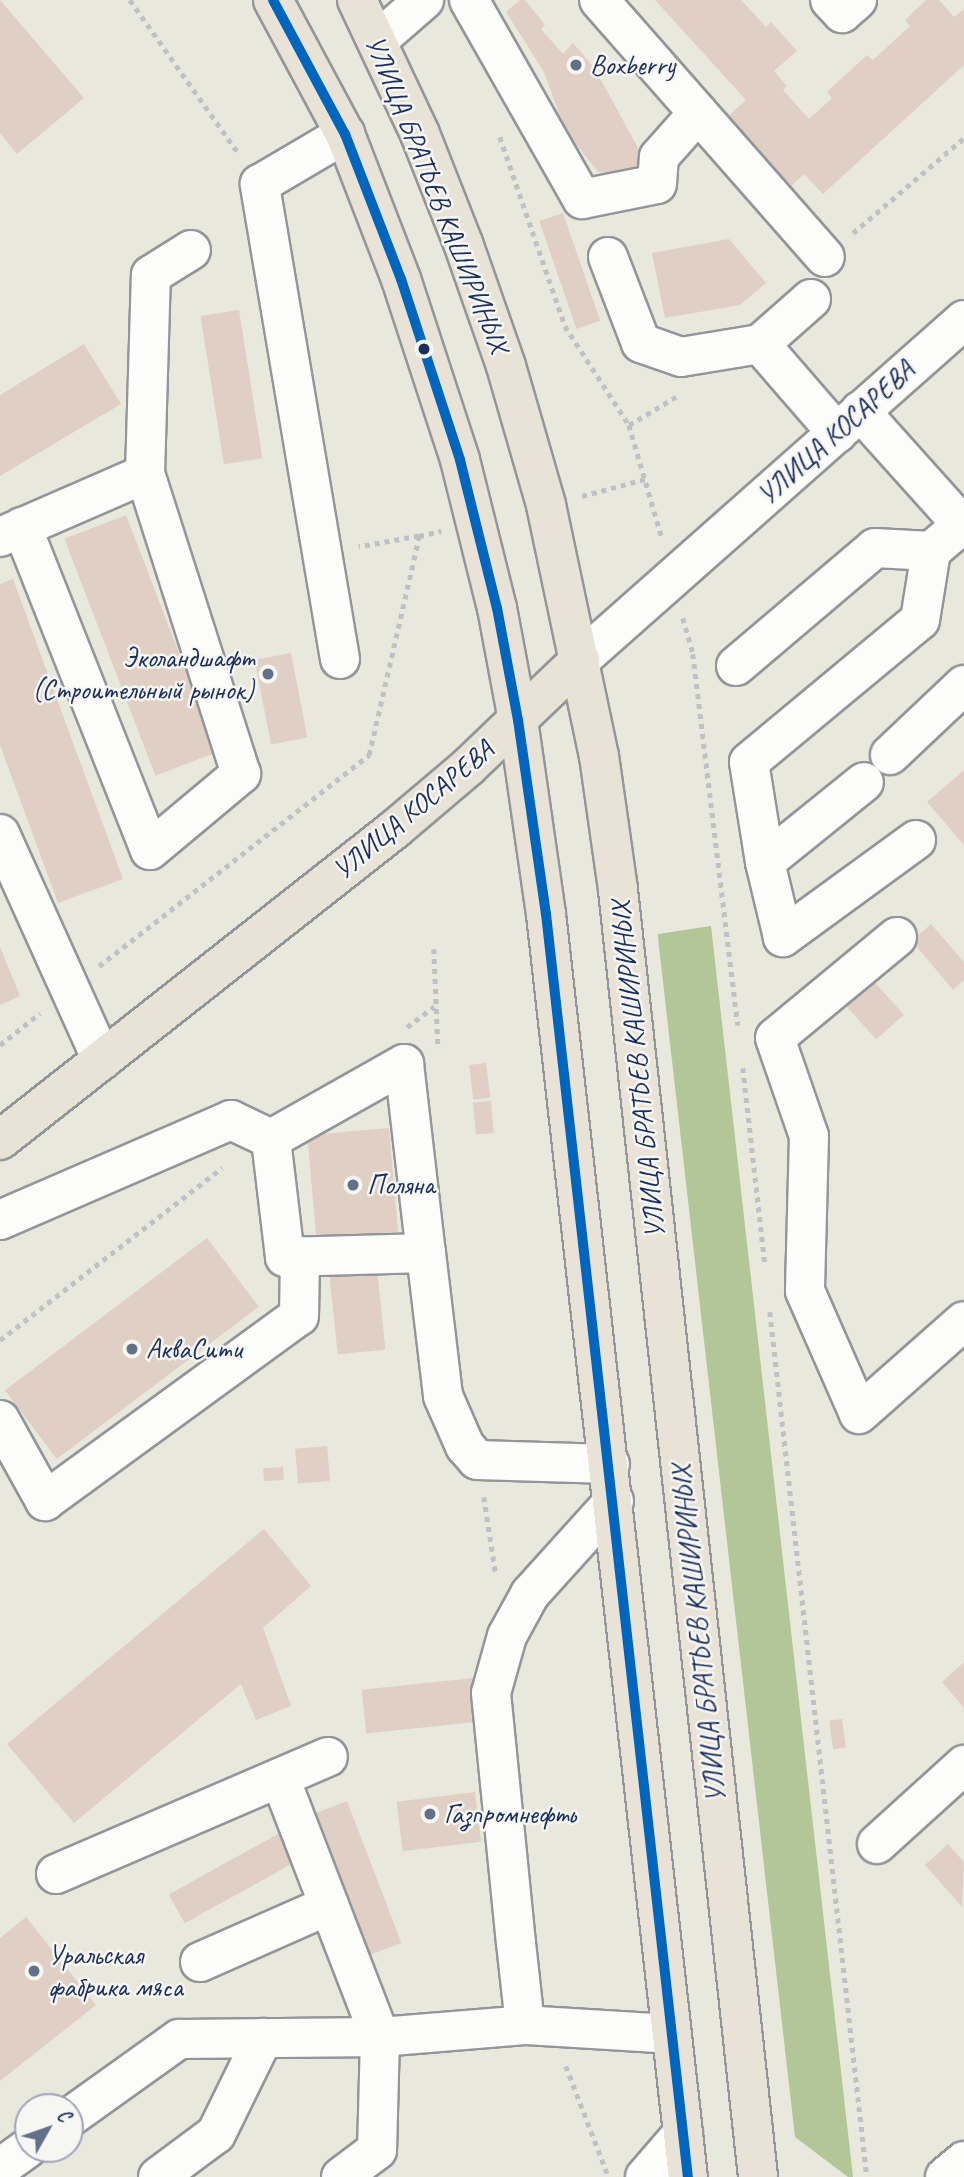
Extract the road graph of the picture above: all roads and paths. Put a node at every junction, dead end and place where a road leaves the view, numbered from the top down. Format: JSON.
{"nodes":[{"id":1,"x":131,"y":0,"type":"edge"},
{"id":2,"x":274,"y":0,"type":"edge"},
{"id":3,"x":357,"y":0,"type":"edge"},
{"id":4,"x":424,"y":0,"type":"edge"},
{"id":5,"x":469,"y":0,"type":"edge"},
{"id":6,"x":599,"y":0,"type":"edge"},
{"id":7,"x":830,"y":0,"type":"edge"},
{"id":8,"x":857,"y":0,"type":"edge"},
{"id":9,"x":378,"y":40,"type":"junction"},
{"id":10,"x":698,"y":113,"type":"junction"},
{"id":11,"x":498,"y":130,"type":"dead end"},
{"id":12,"x":345,"y":134,"type":"junction"},
{"id":13,"x":964,"y":138,"type":"edge"},
{"id":14,"x":260,"y":184,"type":"junction"},
{"id":15,"x":191,"y":250,"type":"dead end"},
{"id":16,"x":608,"y":257,"type":"dead end"},
{"id":17,"x":825,"y":257,"type":"joint"},
{"id":18,"x":811,"y":299,"type":"dead end"},
{"id":19,"x":964,"y":320,"type":"edge"},
{"id":20,"x":760,"y":344,"type":"junction"},
{"id":21,"x":848,"y":422,"type":"junction"},
{"id":22,"x":145,"y":474,"type":"junction"},
{"id":23,"x":963,"y":525,"type":"edge"},
{"id":24,"x":11,"y":532,"type":"edge"},
{"id":25,"x":931,"y":551,"type":"junction"},
{"id":26,"x":320,"y":554,"type":"junction"},
{"id":27,"x":673,"y":579,"type":"junction"},
{"id":28,"x":340,"y":659,"type":"dead end"},
{"id":29,"x":580,"y":660,"type":"junction"},
{"id":30,"x":736,"y":666,"type":"dead end"},
{"id":31,"x":964,"y":685,"type":"edge"},
{"id":32,"x":518,"y":720,"type":"junction"},
{"id":33,"x":890,"y":755,"type":"dead end"},
{"id":34,"x":864,"y":782,"type":"dead end"},
{"id":35,"x":0,"y":834,"type":"edge"},
{"id":36,"x":916,"y":841,"type":"dead end"},
{"id":37,"x":765,"y":862,"type":"junction"},
{"id":38,"x":897,"y":937,"type":"dead end"},
{"id":39,"x":68,"y":989,"type":"junction"},
{"id":40,"x":434,"y":1007,"type":"dead end"},
{"id":41,"x":738,"y":1027,"type":"dead end"},
{"id":42,"x":402,"y":1031,"type":"dead end"},
{"id":43,"x":0,"y":1045,"type":"edge"},
{"id":44,"x":741,"y":1055,"type":"dead end"},
{"id":45,"x":102,"y":1060,"type":"junction"},
{"id":46,"x":267,"y":1137,"type":"junction"},
{"id":47,"x":0,"y":1140,"type":"edge"},
{"id":48,"x":0,"y":1220,"type":"edge"},
{"id":49,"x":426,"y":1253,"type":"junction"},
{"id":50,"x":300,"y":1256,"type":"junction"},
{"id":51,"x":766,"y":1276,"type":"dead end"},
{"id":52,"x":769,"y":1304,"type":"dead end"},
{"id":53,"x":964,"y":1321,"type":"edge"},
{"id":54,"x":0,"y":1340,"type":"edge"},
{"id":55,"x":0,"y":1420,"type":"edge"},
{"id":56,"x":610,"y":1464,"type":"junction"},
{"id":57,"x":614,"y":1502,"type":"junction"},
{"id":58,"x":328,"y":1757,"type":"dead end"},
{"id":59,"x":964,"y":1765,"type":"edge"},
{"id":60,"x":280,"y":1778,"type":"junction"},
{"id":61,"x":877,"y":1844,"type":"dead end"},
{"id":62,"x":56,"y":1874,"type":"dead end"},
{"id":63,"x":329,"y":1905,"type":"junction"},
{"id":64,"x":200,"y":1962,"type":"dead end"},
{"id":65,"x":526,"y":2025,"type":"junction"},
{"id":66,"x":672,"y":2034,"type":"junction"},
{"id":67,"x":380,"y":2037,"type":"junction"},
{"id":68,"x":263,"y":2038,"type":"junction"},
{"id":69,"x":566,"y":2066,"type":"dead end"},
{"id":70,"x":84,"y":2108,"type":"edge"},
{"id":71,"x":683,"y":2133,"type":"junction"},
{"id":72,"x":964,"y":2161,"type":"edge"},
{"id":73,"x":383,"y":2164,"type":"edge"},
{"id":74,"x":158,"y":2177,"type":"edge"},
{"id":75,"x":341,"y":2177,"type":"edge"},
{"id":76,"x":609,"y":2177,"type":"edge"},
{"id":77,"x":645,"y":2177,"type":"edge"},
{"id":78,"x":688,"y":2177,"type":"edge"},
{"id":79,"x":758,"y":2177,"type":"edge"},
{"id":80,"x":867,"y":2177,"type":"edge"},
{"id":81,"x":946,"y":2177,"type":"edge"}],
"edges":[{"from":1,"to":14,"type":"path"},
{"from":2,"to":12,"type":"main road"},
{"from":3,"to":9,"type":"main road","name":"УЛИЦА БРАТЬЕВ КАШИРИНЫХ"},
{"from":4,"to":9,"type":"street"},
{"from":5,"to":10,"type":"street"},
{"from":6,"to":10,"type":"street"},
{"from":7,"to":8,"type":"street"},
{"from":9,"to":29,"type":"main road","name":"УЛИЦА БРАТЬЕВ КАШИРИНЫХ"},
{"from":10,"to":17,"type":"street"},
{"from":11,"to":27,"type":"path"},
{"from":12,"to":14,"type":"street"},
{"from":12,"to":32,"type":"main road"},
{"from":13,"to":17,"type":"path"},
{"from":14,"to":26,"type":"street"},
{"from":15,"to":22,"type":"street"},
{"from":16,"to":20,"type":"street"},
{"from":18,"to":20,"type":"street"},
{"from":19,"to":21,"type":"street","name":"УЛИЦА КОСАРЕВА"},
{"from":20,"to":21,"type":"street"},
{"from":21,"to":23,"type":"street"},
{"from":21,"to":27,"type":"street","name":"УЛИЦА КОСАРЕВА"},
{"from":22,"to":24,"type":"street"},
{"from":22,"to":24,"type":"street"},
{"from":23,"to":25,"type":"street"},
{"from":25,"to":30,"type":"street"},
{"from":25,"to":37,"type":"street"},
{"from":26,"to":28,"type":"street"},
{"from":26,"to":39,"type":"path"},
{"from":27,"to":29,"type":"street","name":"УЛИЦА КОСАРЕВА"},
{"from":27,"to":41,"type":"path"},
{"from":29,"to":32,"type":"main road","name":"УЛИЦА КОСАРЕВА"},
{"from":29,"to":79,"type":"main road","name":"УЛИЦА БРАТЬЕВ КАШИРИНЫХ"},
{"from":31,"to":33,"type":"street"},
{"from":32,"to":45,"type":"main road","name":"УЛИЦА КОСАРЕВА"},
{"from":32,"to":56,"type":"main road"},
{"from":34,"to":37,"type":"street"},
{"from":35,"to":39,"type":"street"},
{"from":36,"to":37,"type":"street"},
{"from":38,"to":53,"type":"street"},
{"from":39,"to":43,"type":"path"},
{"from":39,"to":45,"type":"street"},
{"from":40,"to":42,"type":"path"},
{"from":44,"to":51,"type":"path"},
{"from":45,"to":47,"type":"main road","name":"УЛИЦА КОСАРЕВА"},
{"from":46,"to":48,"type":"street"},
{"from":46,"to":49,"type":"street"},
{"from":46,"to":50,"type":"street"},
{"from":46,"to":54,"type":"path"},
{"from":49,"to":50,"type":"street"},
{"from":49,"to":56,"type":"street"},
{"from":50,"to":55,"type":"street"},
{"from":52,"to":80,"type":"path"},
{"from":56,"to":57,"type":"main road"},
{"from":57,"to":65,"type":"street"},
{"from":57,"to":66,"type":"main road"},
{"from":58,"to":60,"type":"street"},
{"from":59,"to":61,"type":"street"},
{"from":60,"to":62,"type":"street"},
{"from":60,"to":63,"type":"street"},
{"from":63,"to":64,"type":"street"},
{"from":63,"to":67,"type":"street"},
{"from":65,"to":66,"type":"street"},
{"from":65,"to":67,"type":"street"},
{"from":66,"to":71,"type":"main road"},
{"from":67,"to":68,"type":"street"},
{"from":67,"to":73,"type":"street"},
{"from":68,"to":70,"type":"street"},
{"from":68,"to":74,"type":"street"},
{"from":69,"to":76,"type":"path"},
{"from":71,"to":77,"type":"street"},
{"from":71,"to":78,"type":"main road"},
{"from":72,"to":81,"type":"street"},
{"from":73,"to":75,"type":"street"}]}
